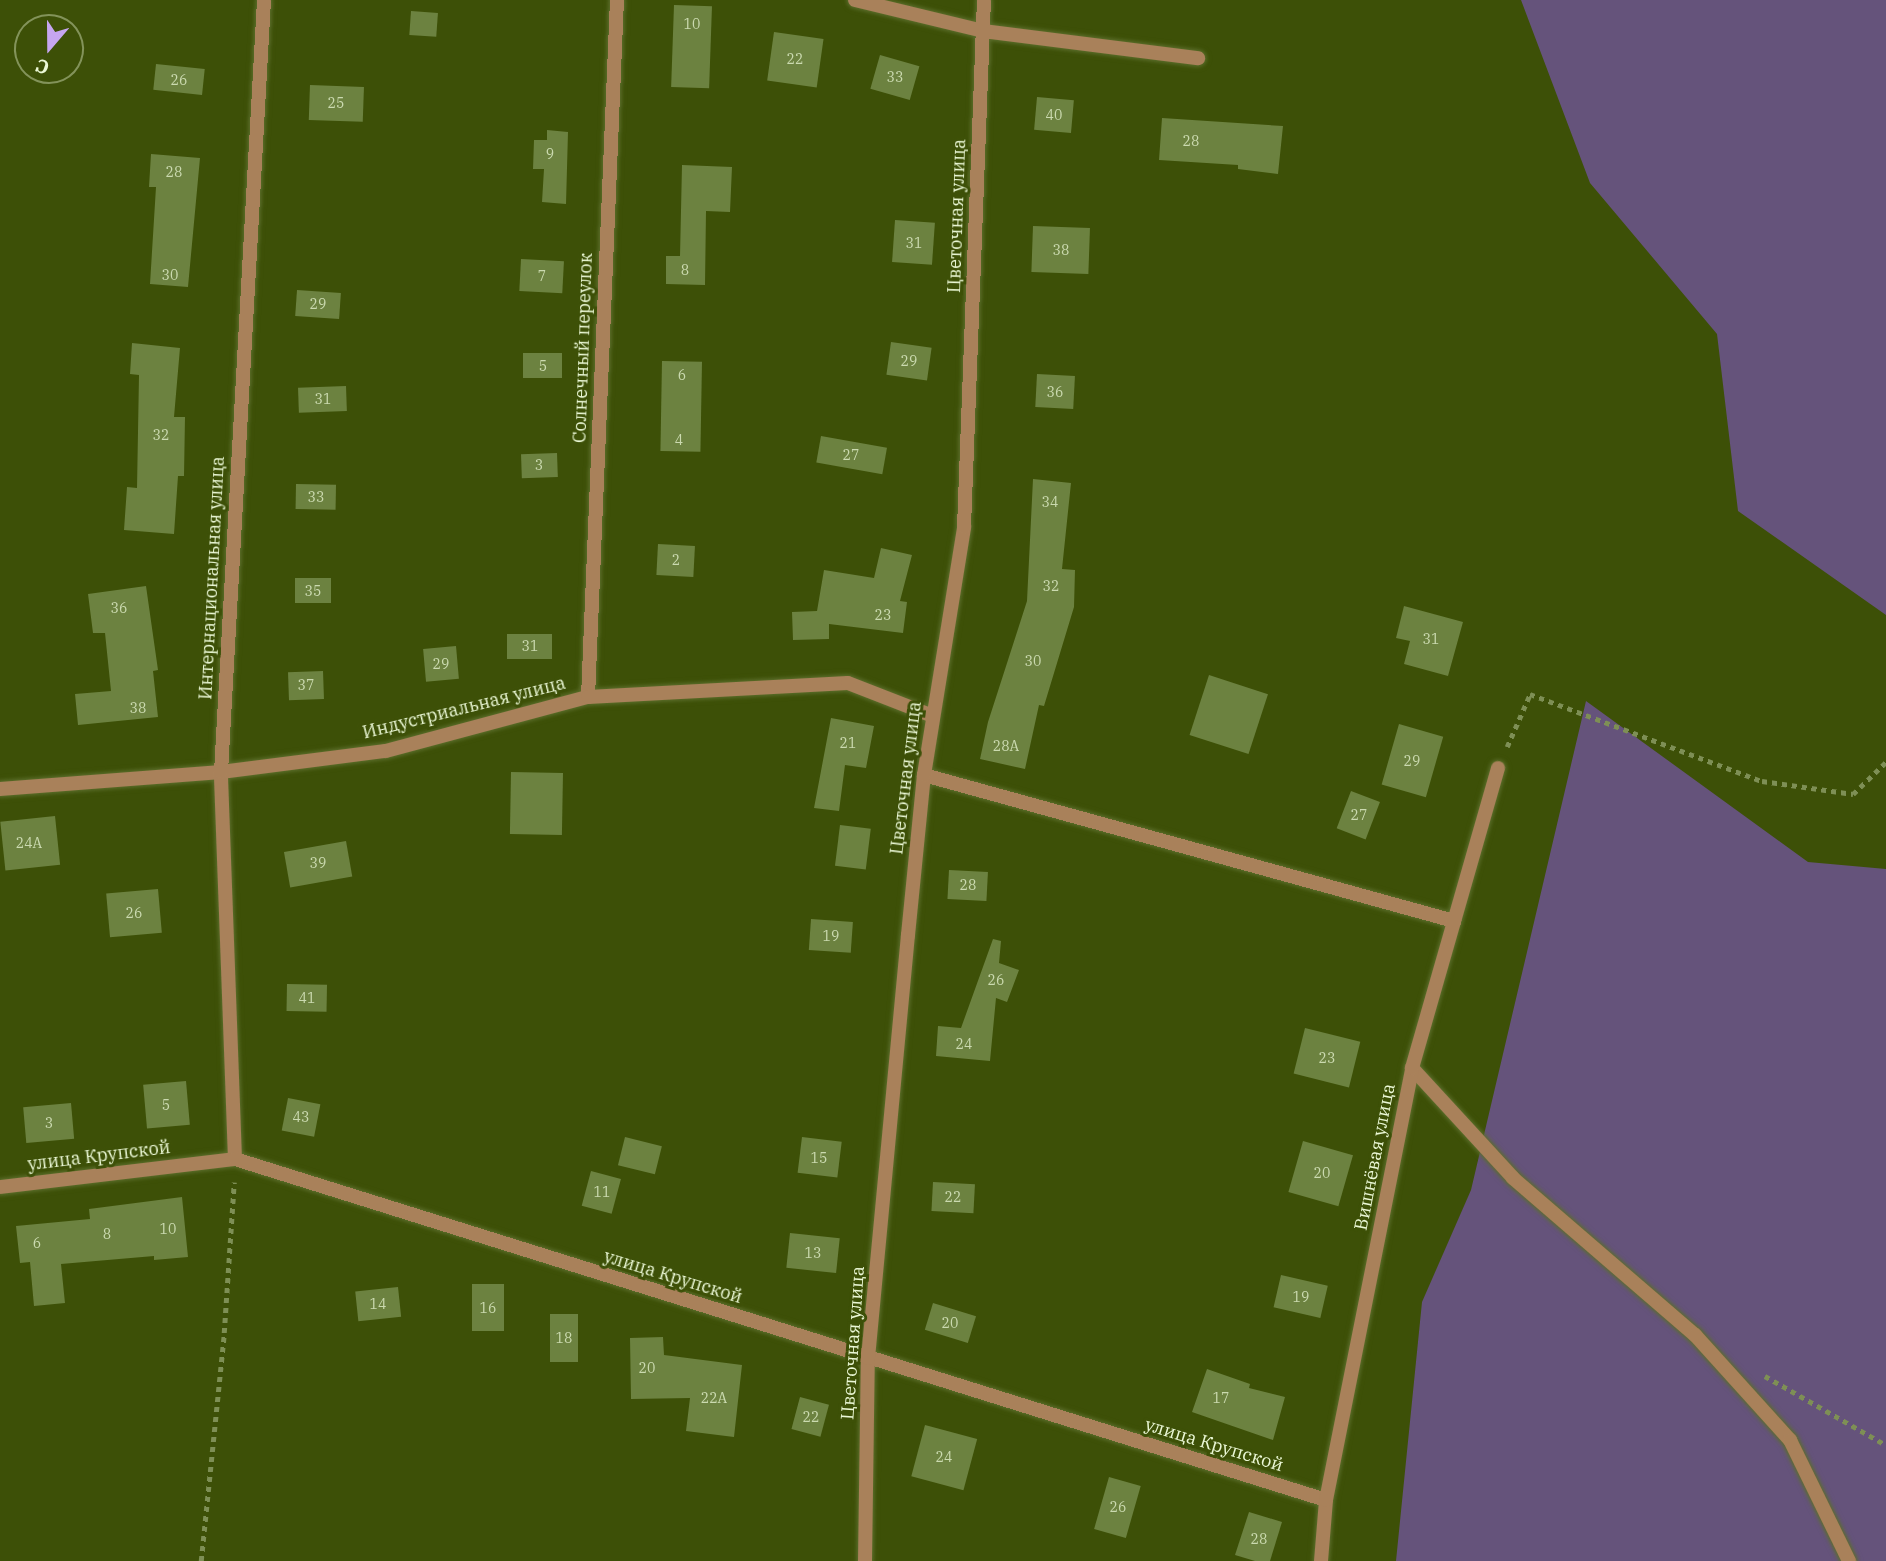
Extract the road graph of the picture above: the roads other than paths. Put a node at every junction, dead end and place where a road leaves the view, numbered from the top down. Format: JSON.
{"nodes":[{"id":1,"x":264,"y":0,"type":"edge"},
{"id":2,"x":617,"y":0,"type":"edge"},
{"id":3,"x":855,"y":0,"type":"edge"},
{"id":4,"x":984,"y":0,"type":"edge"},
{"id":5,"x":983,"y":31,"type":"junction"},
{"id":6,"x":1198,"y":58,"type":"dead end"},
{"id":7,"x":588,"y":697,"type":"junction"},
{"id":8,"x":933,"y":716,"type":"junction"},
{"id":9,"x":1498,"y":768,"type":"road end"},
{"id":10,"x":221,"y":772,"type":"junction"},
{"id":11,"x":924,"y":775,"type":"junction"},
{"id":12,"x":0,"y":789,"type":"edge"},
{"id":13,"x":1454,"y":921,"type":"junction"},
{"id":14,"x":1412,"y":1068,"type":"junction"},
{"id":15,"x":235,"y":1159,"type":"junction"},
{"id":16,"x":0,"y":1187,"type":"edge"},
{"id":17,"x":868,"y":1358,"type":"junction"},
{"id":18,"x":1326,"y":1500,"type":"junction"},
{"id":19,"x":865,"y":1561,"type":"edge"},
{"id":20,"x":1321,"y":1561,"type":"edge"},
{"id":21,"x":1849,"y":1561,"type":"edge"}],
"edges":[{"from":1,"to":10,"type":"street","name":"Интернациональная улица"},
{"from":2,"to":7,"type":"street","name":"Солнечный переулок"},
{"from":3,"to":5,"type":"street"},
{"from":4,"to":5,"type":"street","name":"Цветочная улица"},
{"from":5,"to":6,"type":"street"},
{"from":5,"to":8,"type":"street","name":"Цветочная улица"},
{"from":7,"to":8,"type":"street","name":"Индустриальная улица"},
{"from":7,"to":10,"type":"street","name":"Индустриальная улица"},
{"from":8,"to":11,"type":"street","name":"Цветочная улица"},
{"from":9,"to":13,"type":"street","name":"Вишнёвая улица"},
{"from":10,"to":12,"type":"street","name":"Индустриальная улица"},
{"from":10,"to":15,"type":"street","name":"Интернациональная улица"},
{"from":11,"to":13,"type":"street"},
{"from":11,"to":17,"type":"street","name":"Цветочная улица"},
{"from":13,"to":14,"type":"street","name":"Вишнёвая улица"},
{"from":14,"to":18,"type":"street","name":"Вишнёвая улица"},
{"from":14,"to":21,"type":"street"},
{"from":15,"to":16,"type":"street","name":"улица Крупской"},
{"from":15,"to":17,"type":"street","name":"улица Крупской"},
{"from":17,"to":18,"type":"street","name":"улица Крупской"},
{"from":17,"to":19,"type":"street","name":"Цветочная улица"},
{"from":18,"to":20,"type":"street","name":"Вишнёвая улица"}]}
